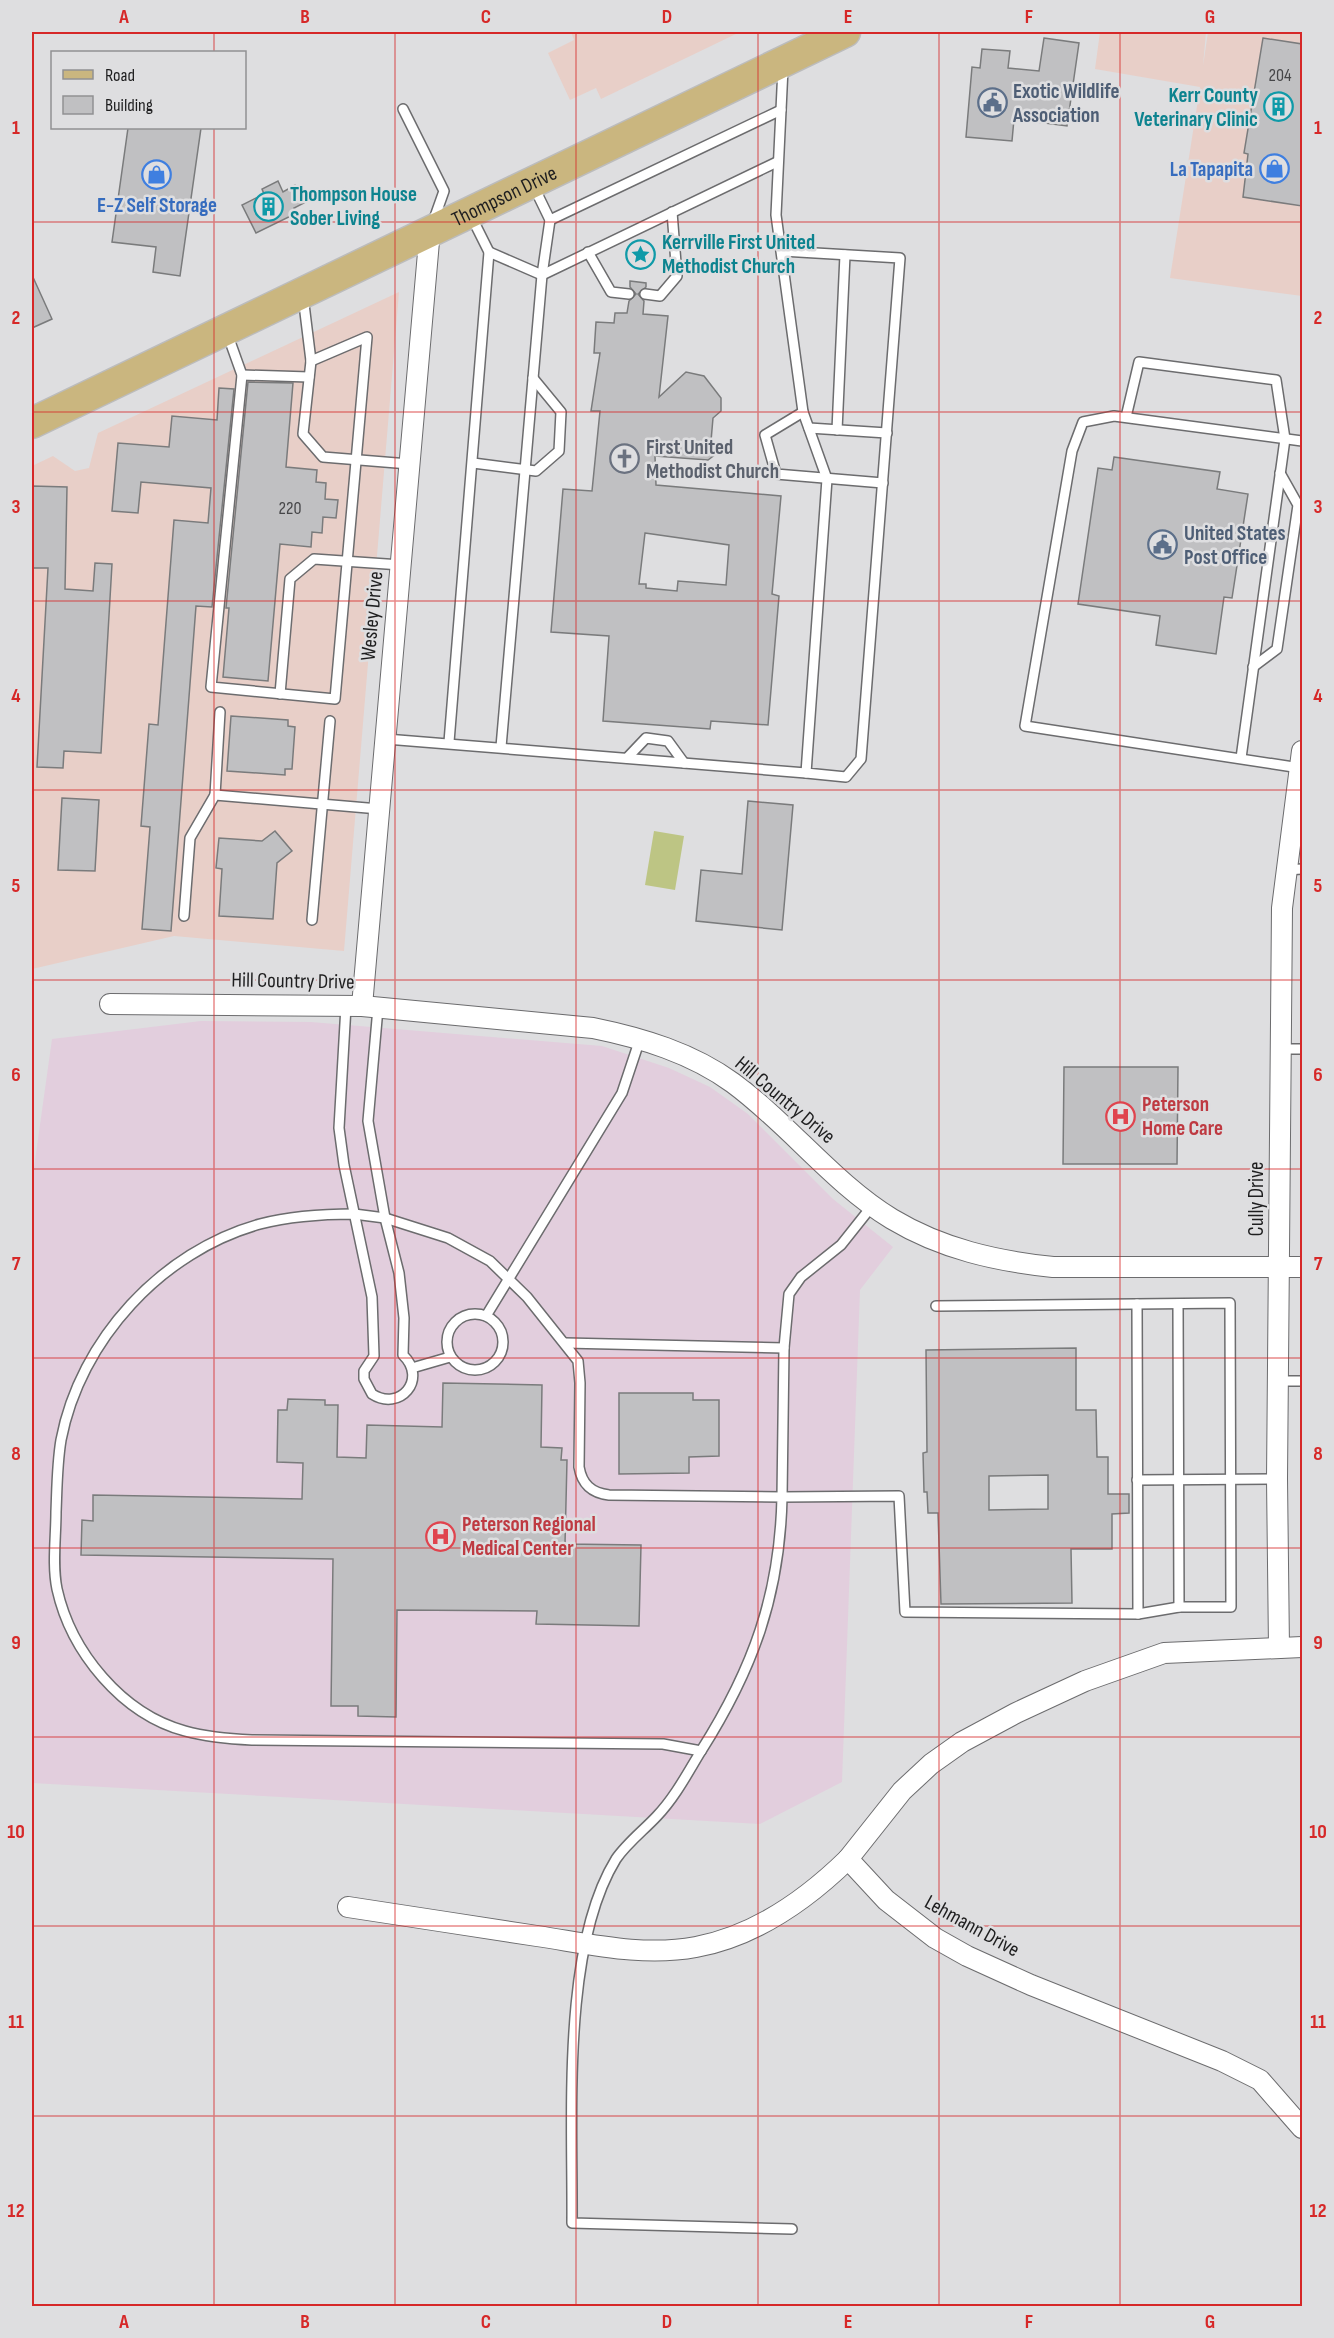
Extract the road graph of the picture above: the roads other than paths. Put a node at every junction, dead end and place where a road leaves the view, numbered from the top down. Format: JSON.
{"nodes":[{"id":1,"x":845,"y":32,"type":"edge"},
{"id":2,"x":783,"y":61,"type":"junction"},
{"id":3,"x":403,"y":109,"type":"dead end"},
{"id":4,"x":781,"y":110,"type":"junction"},
{"id":5,"x":777,"y":162,"type":"junction"},
{"id":6,"x":532,"y":181,"type":"junction"},
{"id":7,"x":468,"y":211,"type":"junction"},
{"id":8,"x":672,"y":212,"type":"junction"},
{"id":9,"x":550,"y":220,"type":"junction"},
{"id":10,"x":430,"y":230,"type":"junction"},
{"id":11,"x":782,"y":251,"type":"junction"},
{"id":12,"x":489,"y":252,"type":"junction"},
{"id":13,"x":588,"y":252,"type":"junction"},
{"id":14,"x":845,"y":255,"type":"junction"},
{"id":15,"x":542,"y":275,"type":"junction"},
{"id":16,"x":302,"y":291,"type":"junction"},
{"id":17,"x":629,"y":294,"type":"dead end"},
{"id":18,"x":645,"y":294,"type":"dead end"},
{"id":19,"x":225,"y":328,"type":"junction"},
{"id":20,"x":311,"y":361,"type":"junction"},
{"id":21,"x":242,"y":375,"type":"junction"},
{"id":22,"x":309,"y":377,"type":"junction"},
{"id":23,"x":533,"y":378,"type":"junction"},
{"id":24,"x":803,"y":412,"type":"junction"},
{"id":25,"x":1126,"y":417,"type":"junction"},
{"id":26,"x":32,"y":423,"type":"edge"},
{"id":27,"x":809,"y":428,"type":"junction"},
{"id":28,"x":837,"y":430,"type":"junction"},
{"id":29,"x":887,"y":433,"type":"junction"},
{"id":30,"x":1285,"y":439,"type":"junction"},
{"id":31,"x":1302,"y":441,"type":"edge"},
{"id":32,"x":357,"y":460,"type":"junction"},
{"id":33,"x":410,"y":464,"type":"junction"},
{"id":34,"x":473,"y":464,"type":"junction"},
{"id":35,"x":525,"y":470,"type":"junction"},
{"id":36,"x":1280,"y":473,"type":"junction"},
{"id":37,"x":827,"y":479,"type":"junction"},
{"id":38,"x":883,"y":483,"type":"junction"},
{"id":39,"x":347,"y":562,"type":"junction"},
{"id":40,"x":401,"y":566,"type":"junction"},
{"id":41,"x":1253,"y":667,"type":"junction"},
{"id":42,"x":280,"y":694,"type":"junction"},
{"id":43,"x":220,"y":712,"type":"dead end"},
{"id":44,"x":330,"y":721,"type":"dead end"},
{"id":45,"x":386,"y":739,"type":"junction"},
{"id":46,"x":449,"y":742,"type":"junction"},
{"id":47,"x":501,"y":747,"type":"junction"},
{"id":48,"x":627,"y":758,"type":"junction"},
{"id":49,"x":1241,"y":758,"type":"junction"},
{"id":50,"x":1301,"y":760,"type":"edge"},
{"id":51,"x":684,"y":763,"type":"junction"},
{"id":52,"x":806,"y":773,"type":"junction"},
{"id":53,"x":215,"y":795,"type":"junction"},
{"id":54,"x":323,"y":805,"type":"junction"},
{"id":55,"x":380,"y":809,"type":"junction"},
{"id":56,"x":1294,"y":869,"type":"edge"},
{"id":57,"x":184,"y":916,"type":"dead end"},
{"id":58,"x":312,"y":920,"type":"dead end"},
{"id":59,"x":110,"y":1004,"type":"dead end"},
{"id":60,"x":362,"y":1006,"type":"junction"},
{"id":61,"x":640,"y":1039,"type":"junction"},
{"id":62,"x":1281,"y":1049,"type":"junction"},
{"id":63,"x":1302,"y":1049,"type":"edge"},
{"id":64,"x":872,"y":1206,"type":"junction"},
{"id":65,"x":354,"y":1214,"type":"junction"},
{"id":66,"x":385,"y":1218,"type":"junction"},
{"id":67,"x":1280,"y":1267,"type":"junction"},
{"id":68,"x":1302,"y":1267,"type":"edge"},
{"id":69,"x":509,"y":1277,"type":"junction"},
{"id":70,"x":1137,"y":1304,"type":"junction"},
{"id":71,"x":1178,"y":1304,"type":"junction"},
{"id":72,"x":936,"y":1306,"type":"dead end"},
{"id":73,"x":486,"y":1316,"type":"junction"},
{"id":74,"x":566,"y":1343,"type":"junction"},
{"id":75,"x":784,"y":1348,"type":"junction"},
{"id":76,"x":450,"y":1357,"type":"junction"},
{"id":77,"x":412,"y":1368,"type":"junction"},
{"id":78,"x":1279,"y":1381,"type":"junction"},
{"id":79,"x":1302,"y":1381,"type":"edge"},
{"id":80,"x":1178,"y":1479,"type":"junction"},
{"id":81,"x":1231,"y":1479,"type":"junction"},
{"id":82,"x":1277,"y":1479,"type":"junction"},
{"id":83,"x":1137,"y":1480,"type":"junction"},
{"id":84,"x":782,"y":1497,"type":"junction"},
{"id":85,"x":1179,"y":1607,"type":"junction"},
{"id":86,"x":1137,"y":1614,"type":"junction"},
{"id":87,"x":1302,"y":1647,"type":"edge"},
{"id":88,"x":1279,"y":1648,"type":"junction"},
{"id":89,"x":700,"y":1751,"type":"junction"},
{"id":90,"x":848,"y":1859,"type":"junction"},
{"id":91,"x":348,"y":1906,"type":"dead end"},
{"id":92,"x":585,"y":1944,"type":"junction"},
{"id":93,"x":1302,"y":2128,"type":"edge"},
{"id":94,"x":792,"y":2229,"type":"dead end"}],
"edges":[{"from":1,"to":2,"type":"main road","name":"Thompson Drive"},
{"from":2,"to":4,"type":"lane"},
{"from":2,"to":6,"type":"main road","name":"Thompson Drive"},
{"from":3,"to":10,"type":"lane"},
{"from":4,"to":5,"type":"lane"},
{"from":4,"to":9,"type":"lane"},
{"from":5,"to":8,"type":"lane"},
{"from":5,"to":11,"type":"lane"},
{"from":6,"to":7,"type":"main road","name":"Thompson Drive"},
{"from":6,"to":9,"type":"lane"},
{"from":7,"to":10,"type":"main road","name":"Thompson Drive"},
{"from":7,"to":12,"type":"lane"},
{"from":8,"to":13,"type":"lane"},
{"from":8,"to":18,"type":"lane"},
{"from":9,"to":15,"type":"lane"},
{"from":10,"to":16,"type":"main road","name":"Thompson Drive"},
{"from":10,"to":33,"type":"street","name":"Wesley Drive"},
{"from":11,"to":14,"type":"lane"},
{"from":11,"to":24,"type":"lane"},
{"from":12,"to":15,"type":"lane"},
{"from":12,"to":34,"type":"lane"},
{"from":13,"to":15,"type":"lane"},
{"from":13,"to":17,"type":"lane"},
{"from":14,"to":28,"type":"lane"},
{"from":14,"to":29,"type":"lane"},
{"from":15,"to":23,"type":"lane"},
{"from":16,"to":19,"type":"main road","name":"Thompson Drive"},
{"from":16,"to":20,"type":"lane"},
{"from":19,"to":21,"type":"lane"},
{"from":19,"to":26,"type":"main road","name":"Thompson Drive"},
{"from":20,"to":22,"type":"lane"},
{"from":20,"to":32,"type":"lane"},
{"from":21,"to":22,"type":"lane"},
{"from":21,"to":42,"type":"lane"},
{"from":22,"to":32,"type":"lane"},
{"from":23,"to":35,"type":"lane"},
{"from":23,"to":35,"type":"lane"},
{"from":24,"to":27,"type":"lane"},
{"from":24,"to":37,"type":"lane"},
{"from":25,"to":30,"type":"lane"},
{"from":25,"to":30,"type":"lane"},
{"from":25,"to":49,"type":"lane"},
{"from":27,"to":28,"type":"lane"},
{"from":27,"to":37,"type":"lane"},
{"from":28,"to":29,"type":"lane"},
{"from":29,"to":38,"type":"lane"},
{"from":30,"to":31,"type":"lane"},
{"from":30,"to":36,"type":"lane"},
{"from":32,"to":33,"type":"lane"},
{"from":32,"to":39,"type":"lane"},
{"from":33,"to":40,"type":"street","name":"Wesley Drive"},
{"from":34,"to":35,"type":"lane"},
{"from":34,"to":46,"type":"lane"},
{"from":35,"to":47,"type":"lane"},
{"from":36,"to":41,"type":"lane"},
{"from":36,"to":41,"type":"lane"},
{"from":37,"to":38,"type":"lane"},
{"from":37,"to":52,"type":"lane"},
{"from":38,"to":52,"type":"lane"},
{"from":39,"to":40,"type":"lane"},
{"from":39,"to":42,"type":"lane"},
{"from":39,"to":42,"type":"lane"},
{"from":40,"to":45,"type":"street","name":"Wesley Drive"},
{"from":41,"to":49,"type":"lane"},
{"from":43,"to":53,"type":"lane"},
{"from":44,"to":54,"type":"lane"},
{"from":45,"to":46,"type":"lane"},
{"from":45,"to":55,"type":"street","name":"Wesley Drive"},
{"from":46,"to":47,"type":"lane"},
{"from":47,"to":48,"type":"lane"},
{"from":48,"to":51,"type":"lane"},
{"from":48,"to":51,"type":"lane"},
{"from":49,"to":50,"type":"lane"},
{"from":50,"to":56,"type":"street","name":"Cully Drive"},
{"from":51,"to":52,"type":"lane"},
{"from":53,"to":54,"type":"lane"},
{"from":53,"to":57,"type":"lane"},
{"from":54,"to":55,"type":"lane"},
{"from":54,"to":58,"type":"lane"},
{"from":55,"to":60,"type":"street","name":"Wesley Drive"},
{"from":56,"to":62,"type":"street","name":"Cully Drive"},
{"from":59,"to":60,"type":"street","name":"Hill Country Drive"},
{"from":60,"to":61,"type":"street","name":"Hill Country Drive"},
{"from":60,"to":65,"type":"lane"},
{"from":60,"to":66,"type":"lane"},
{"from":61,"to":64,"type":"street","name":"Hill Country Drive"},
{"from":61,"to":69,"type":"lane"},
{"from":62,"to":63,"type":"lane"},
{"from":62,"to":67,"type":"street","name":"Cully Drive"},
{"from":64,"to":67,"type":"street","name":"Hill Country Drive"},
{"from":64,"to":75,"type":"lane"},
{"from":65,"to":66,"type":"lane"},
{"from":65,"to":77,"type":"lane"},
{"from":65,"to":89,"type":"lane"},
{"from":66,"to":69,"type":"lane"},
{"from":66,"to":77,"type":"lane"},
{"from":67,"to":68,"type":"street","name":"Hill Country Drive"},
{"from":67,"to":78,"type":"street","name":"Cully Drive"},
{"from":69,"to":73,"type":"lane"},
{"from":69,"to":74,"type":"lane"},
{"from":70,"to":71,"type":"lane"},
{"from":70,"to":72,"type":"lane"},
{"from":70,"to":83,"type":"lane"},
{"from":71,"to":80,"type":"lane"},
{"from":71,"to":81,"type":"lane"},
{"from":73,"to":76,"type":"lane"},
{"from":73,"to":76,"type":"lane"},
{"from":74,"to":75,"type":"lane"},
{"from":74,"to":84,"type":"lane"},
{"from":75,"to":84,"type":"lane"},
{"from":76,"to":77,"type":"lane"},
{"from":78,"to":79,"type":"lane"},
{"from":78,"to":82,"type":"street","name":"Cully Drive"},
{"from":80,"to":81,"type":"lane"},
{"from":80,"to":83,"type":"lane"},
{"from":80,"to":85,"type":"lane"},
{"from":81,"to":82,"type":"lane"},
{"from":81,"to":85,"type":"lane"},
{"from":82,"to":88,"type":"street","name":"Cully Drive"},
{"from":83,"to":86,"type":"lane"},
{"from":84,"to":86,"type":"lane"},
{"from":84,"to":89,"type":"lane"},
{"from":85,"to":86,"type":"lane"},
{"from":87,"to":88,"type":"street"},
{"from":88,"to":90,"type":"street"},
{"from":89,"to":92,"type":"lane"},
{"from":90,"to":92,"type":"street"},
{"from":90,"to":93,"type":"street","name":"Lehmann Drive"},
{"from":91,"to":92,"type":"street"},
{"from":92,"to":94,"type":"lane"}]}
